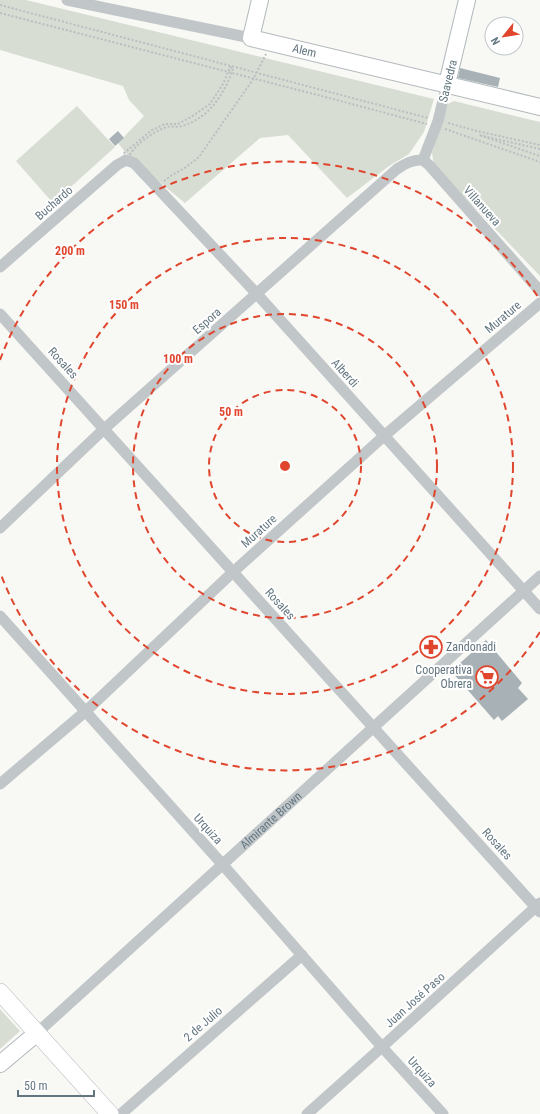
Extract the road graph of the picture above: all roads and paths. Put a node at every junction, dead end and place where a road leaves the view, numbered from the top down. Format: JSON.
{"nodes":[{"id":1,"x":67,"y":0,"type":"edge"},
{"id":2,"x":260,"y":0,"type":"edge"},
{"id":3,"x":467,"y":0,"type":"edge"},
{"id":4,"x":0,"y":5,"type":"edge"},
{"id":5,"x":0,"y":13,"type":"edge"},
{"id":6,"x":251,"y":38,"type":"junction"},
{"id":7,"x":271,"y":42,"type":"junction"},
{"id":8,"x":228,"y":72,"type":"junction"},
{"id":9,"x":232,"y":73,"type":"junction"},
{"id":10,"x":257,"y":74,"type":"junction"},
{"id":11,"x":254,"y":78,"type":"junction"},
{"id":12,"x":447,"y":84,"type":"junction"},
{"id":13,"x":540,"y":107,"type":"edge"},
{"id":14,"x":436,"y":124,"type":"junction"},
{"id":15,"x":540,"y":145,"type":"edge"},
{"id":16,"x":540,"y":149,"type":"edge"},
{"id":17,"x":540,"y":156,"type":"edge"},
{"id":18,"x":126,"y":160,"type":"junction"},
{"id":19,"x":423,"y":160,"type":"junction"},
{"id":20,"x":540,"y":162,"type":"edge"},
{"id":21,"x":158,"y":188,"type":"junction"},
{"id":22,"x":0,"y":267,"type":"edge"},
{"id":23,"x":540,"y":291,"type":"edge"},
{"id":24,"x":257,"y":294,"type":"junction"},
{"id":25,"x":540,"y":302,"type":"edge"},
{"id":26,"x":0,"y":314,"type":"edge"},
{"id":27,"x":104,"y":429,"type":"junction"},
{"id":28,"x":384,"y":436,"type":"junction"},
{"id":29,"x":0,"y":528,"type":"edge"},
{"id":30,"x":233,"y":572,"type":"junction"},
{"id":31,"x":540,"y":576,"type":"edge"},
{"id":32,"x":523,"y":590,"type":"junction"},
{"id":33,"x":540,"y":609,"type":"edge"},
{"id":34,"x":0,"y":616,"type":"edge"},
{"id":35,"x":86,"y":711,"type":"junction"},
{"id":36,"x":374,"y":728,"type":"junction"},
{"id":37,"x":0,"y":784,"type":"edge"},
{"id":38,"x":223,"y":865,"type":"junction"},
{"id":39,"x":539,"y":907,"type":"edge"},
{"id":40,"x":302,"y":954,"type":"junction"},
{"id":41,"x":0,"y":992,"type":"edge"},
{"id":42,"x":37,"y":1032,"type":"junction"},
{"id":43,"x":382,"y":1047,"type":"junction"},
{"id":44,"x":0,"y":1064,"type":"edge"},
{"id":45,"x":110,"y":1114,"type":"edge"},
{"id":46,"x":121,"y":1114,"type":"edge"},
{"id":47,"x":306,"y":1114,"type":"edge"},
{"id":48,"x":443,"y":1114,"type":"edge"}],
"edges":[{"from":1,"to":6,"type":"street","name":"Alem"},
{"from":2,"to":6,"type":"main road"},
{"from":3,"to":12,"type":"main road","name":"Saavedra"},
{"from":4,"to":10,"type":"path"},
{"from":5,"to":8,"type":"path"},
{"from":6,"to":7,"type":"main road","name":"Alem"},
{"from":7,"to":10,"type":"path"},
{"from":7,"to":12,"type":"main road","name":"Alem"},
{"from":8,"to":9,"type":"path"},
{"from":8,"to":9,"type":"path"},
{"from":8,"to":18,"type":"path"},
{"from":9,"to":11,"type":"path"},
{"from":9,"to":18,"type":"path"},
{"from":10,"to":11,"type":"path"},
{"from":10,"to":14,"type":"path"},
{"from":11,"to":14,"type":"path"},
{"from":11,"to":21,"type":"path"},
{"from":12,"to":13,"type":"main road","name":"Alem"},
{"from":12,"to":14,"type":"street","name":"Saavedra"},
{"from":14,"to":15,"type":"path"},
{"from":14,"to":19,"type":"street","name":"Saavedra"},
{"from":14,"to":20,"type":"path"},
{"from":16,"to":17,"type":"path"},
{"from":18,"to":21,"type":"street","name":"Alberdi"},
{"from":18,"to":22,"type":"street","name":"Buchardo"},
{"from":19,"to":23,"type":"street","name":"Villanueva"},
{"from":19,"to":24,"type":"street","name":"Espora"},
{"from":21,"to":24,"type":"street","name":"Alberdi"},
{"from":24,"to":27,"type":"street","name":"Espora"},
{"from":24,"to":28,"type":"street","name":"Alberdi"},
{"from":25,"to":28,"type":"street","name":"Murature"},
{"from":26,"to":27,"type":"street","name":"Rosales"},
{"from":27,"to":29,"type":"street","name":"Espora"},
{"from":27,"to":30,"type":"street","name":"Rosales"},
{"from":28,"to":30,"type":"street","name":"Murature"},
{"from":28,"to":32,"type":"street","name":"Alberdi"},
{"from":30,"to":35,"type":"street","name":"Murature"},
{"from":30,"to":36,"type":"street","name":"Rosales"},
{"from":31,"to":32,"type":"street","name":"Almirante Brown"},
{"from":32,"to":33,"type":"street","name":"Alberdi"},
{"from":32,"to":36,"type":"street","name":"Almirante Brown"},
{"from":34,"to":35,"type":"street","name":"Urquiza"},
{"from":35,"to":37,"type":"street","name":"Murature"},
{"from":35,"to":38,"type":"street","name":"Urquiza"},
{"from":36,"to":38,"type":"street","name":"Almirante Brown"},
{"from":36,"to":39,"type":"street","name":"Rosales"},
{"from":38,"to":40,"type":"street","name":"Urquiza"},
{"from":38,"to":42,"type":"street","name":"Almirante Brown"},
{"from":39,"to":43,"type":"street","name":"Juan José Paso"},
{"from":40,"to":43,"type":"street","name":"Urquiza"},
{"from":40,"to":46,"type":"street","name":"2 de Julio"},
{"from":41,"to":42,"type":"main road"},
{"from":42,"to":44,"type":"main road","name":"Almirante Brown"},
{"from":42,"to":45,"type":"main road"},
{"from":43,"to":47,"type":"street","name":"Juan José Paso"},
{"from":43,"to":48,"type":"street","name":"Urquiza"}]}
